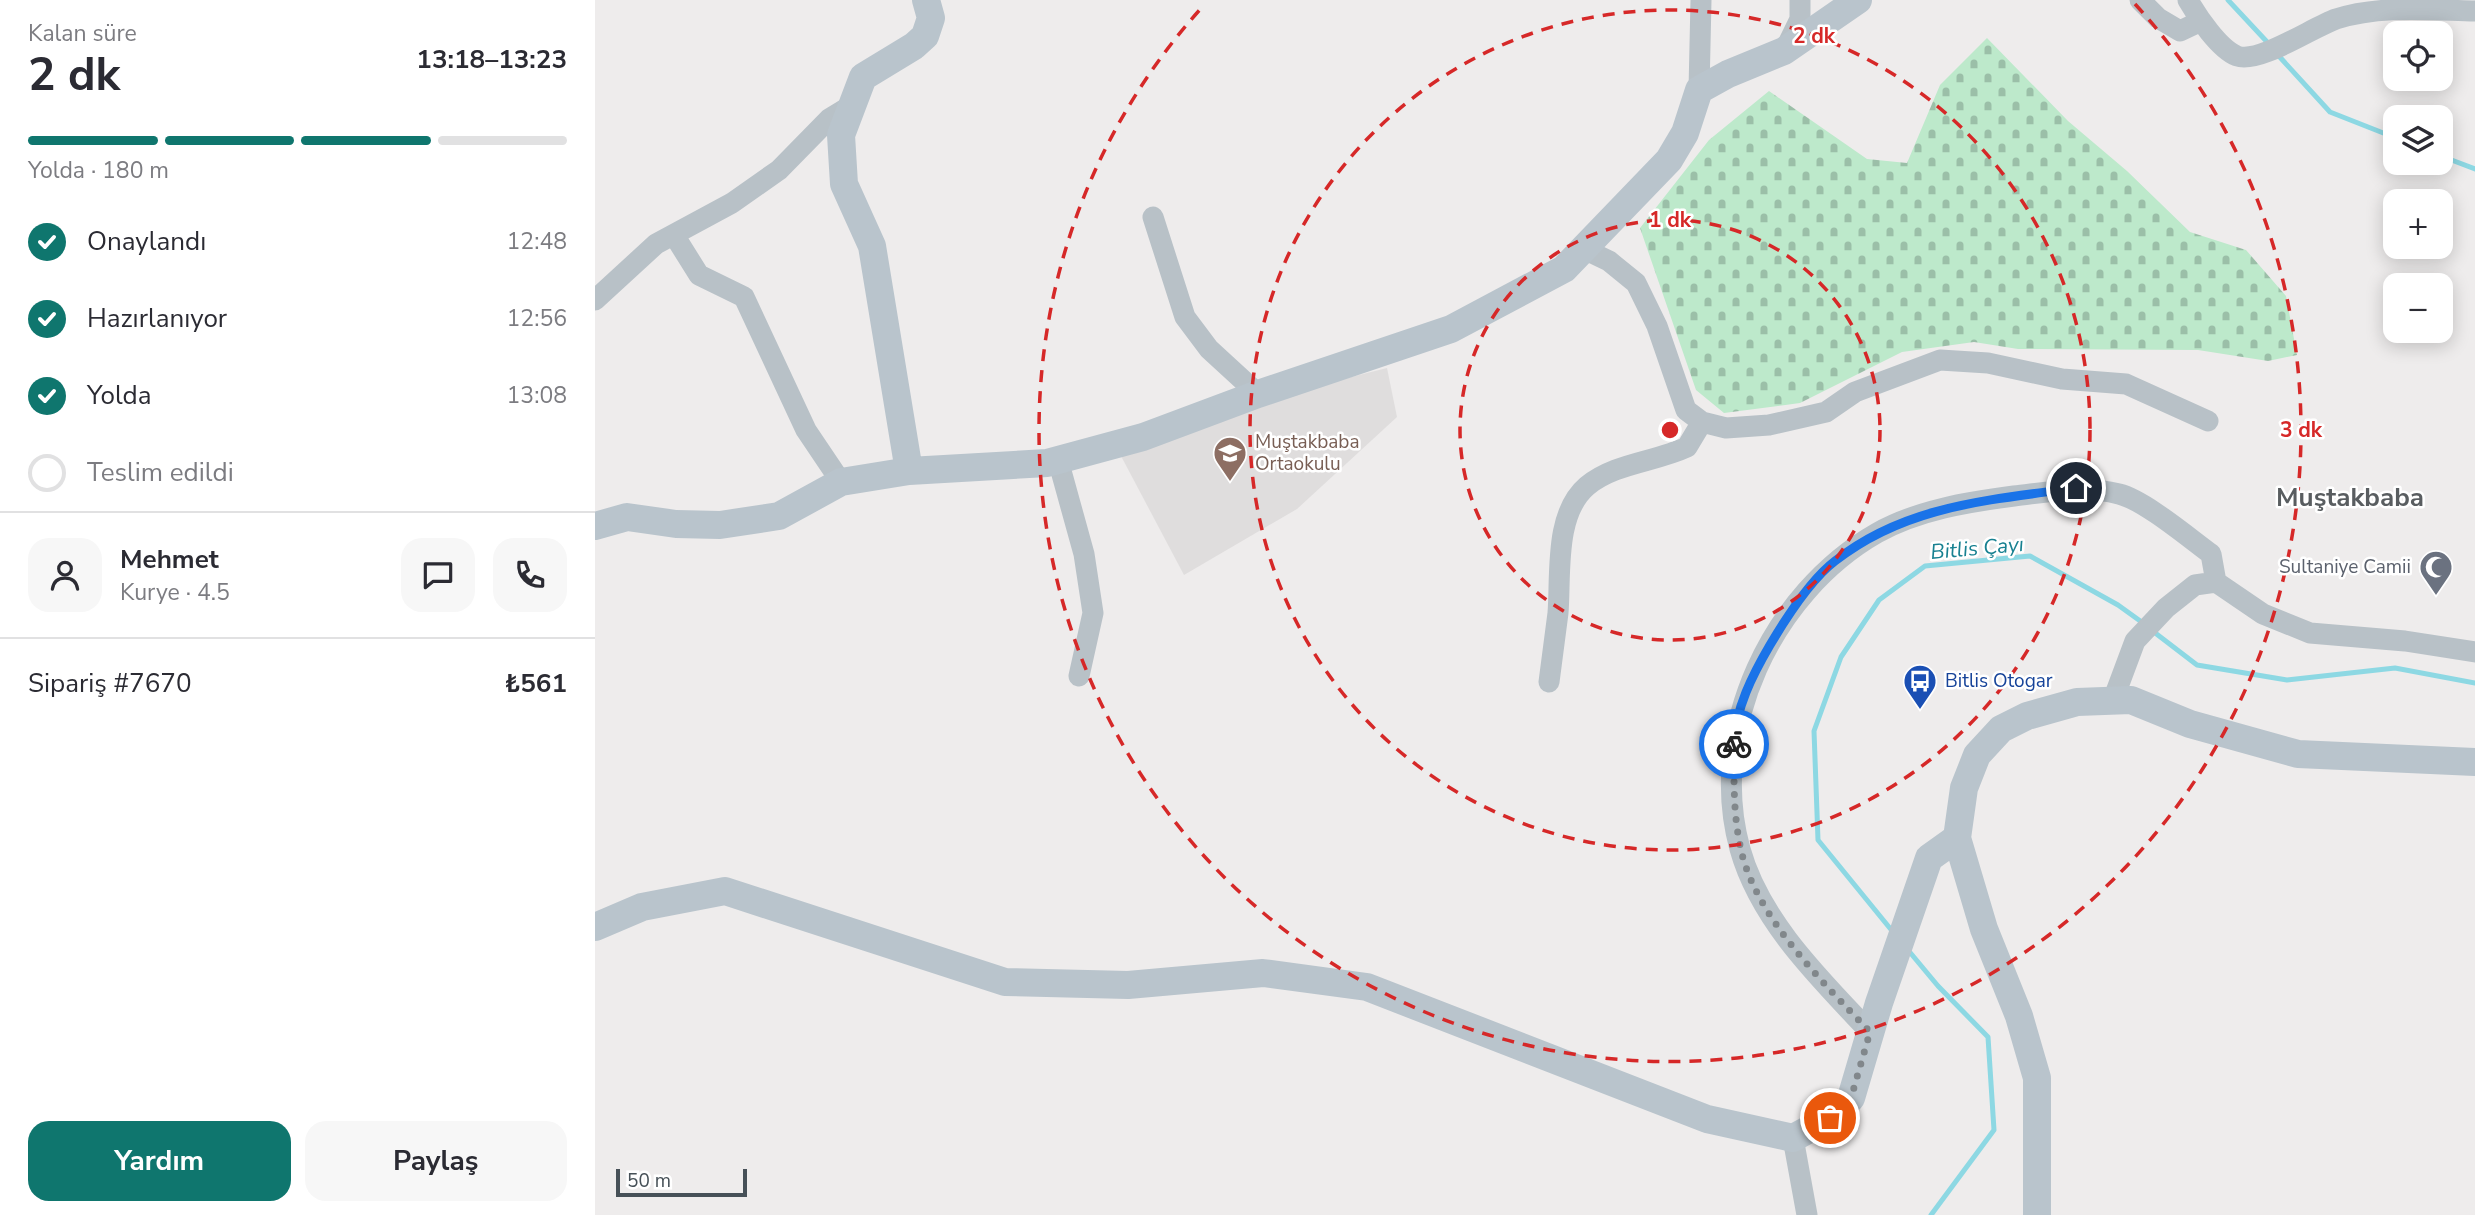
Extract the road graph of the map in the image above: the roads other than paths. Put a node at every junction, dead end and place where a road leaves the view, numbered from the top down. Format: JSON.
{"nodes":[{"id":1,"x":926,"y":0,"type":"edge"},
{"id":2,"x":1700,"y":0,"type":"edge"},
{"id":3,"x":1800,"y":0,"type":"edge"},
{"id":4,"x":1858,"y":0,"type":"edge"},
{"id":5,"x":2140,"y":0,"type":"edge"},
{"id":6,"x":2188,"y":0,"type":"edge"},
{"id":7,"x":2475,"y":11,"type":"edge"},
{"id":8,"x":2199,"y":22,"type":"junction"},
{"id":9,"x":1784,"y":51,"type":"junction"},
{"id":10,"x":1699,"y":90,"type":"junction"},
{"id":11,"x":852,"y":105,"type":"junction"},
{"id":12,"x":1153,"y":217,"type":"dead end"},
{"id":13,"x":674,"y":235,"type":"junction"},
{"id":14,"x":1584,"y":248,"type":"junction"},
{"id":15,"x":595,"y":300,"type":"edge"},
{"id":16,"x":1258,"y":394,"type":"junction"},
{"id":17,"x":2208,"y":421,"type":"dead end"},
{"id":18,"x":1702,"y":422,"type":"junction"},
{"id":19,"x":1058,"y":460,"type":"junction"},
{"id":20,"x":909,"y":471,"type":"junction"},
{"id":21,"x":841,"y":482,"type":"junction"},
{"id":22,"x":595,"y":526,"type":"edge"},
{"id":23,"x":2216,"y":582,"type":"junction"},
{"id":24,"x":2475,"y":652,"type":"edge"},
{"id":25,"x":1079,"y":676,"type":"dead end"},
{"id":26,"x":1549,"y":682,"type":"dead end"},
{"id":27,"x":2113,"y":700,"type":"junction"},
{"id":28,"x":2475,"y":762,"type":"edge"},
{"id":29,"x":1957,"y":838,"type":"junction"},
{"id":30,"x":595,"y":927,"type":"edge"},
{"id":31,"x":1870,"y":1032,"type":"junction"},
{"id":32,"x":1793,"y":1138,"type":"junction"},
{"id":33,"x":1807,"y":1215,"type":"edge"},
{"id":34,"x":2037,"y":1215,"type":"edge"}],
"edges":[{"from":1,"to":11,"type":"main road"},
{"from":2,"to":10,"type":"street"},
{"from":3,"to":9,"type":"street"},
{"from":4,"to":9,"type":"main road"},
{"from":5,"to":8,"type":"street"},
{"from":6,"to":8,"type":"street"},
{"from":7,"to":8,"type":"street"},
{"from":9,"to":10,"type":"main road"},
{"from":10,"to":14,"type":"main road"},
{"from":11,"to":13,"type":"street"},
{"from":11,"to":20,"type":"main road"},
{"from":12,"to":16,"type":"street"},
{"from":13,"to":15,"type":"street"},
{"from":13,"to":21,"type":"street"},
{"from":14,"to":16,"type":"main road"},
{"from":14,"to":18,"type":"street"},
{"from":16,"to":19,"type":"main road"},
{"from":17,"to":18,"type":"street"},
{"from":18,"to":26,"type":"street"},
{"from":19,"to":20,"type":"main road"},
{"from":19,"to":25,"type":"street"},
{"from":20,"to":21,"type":"main road"},
{"from":21,"to":22,"type":"main road"},
{"from":23,"to":24,"type":"street"},
{"from":23,"to":27,"type":"street"},
{"from":23,"to":31,"type":"street"},
{"from":27,"to":28,"type":"main road"},
{"from":27,"to":29,"type":"main road"},
{"from":29,"to":31,"type":"main road"},
{"from":29,"to":34,"type":"main road"},
{"from":30,"to":32,"type":"main road"},
{"from":31,"to":32,"type":"main road"},
{"from":32,"to":33,"type":"street"}]}
